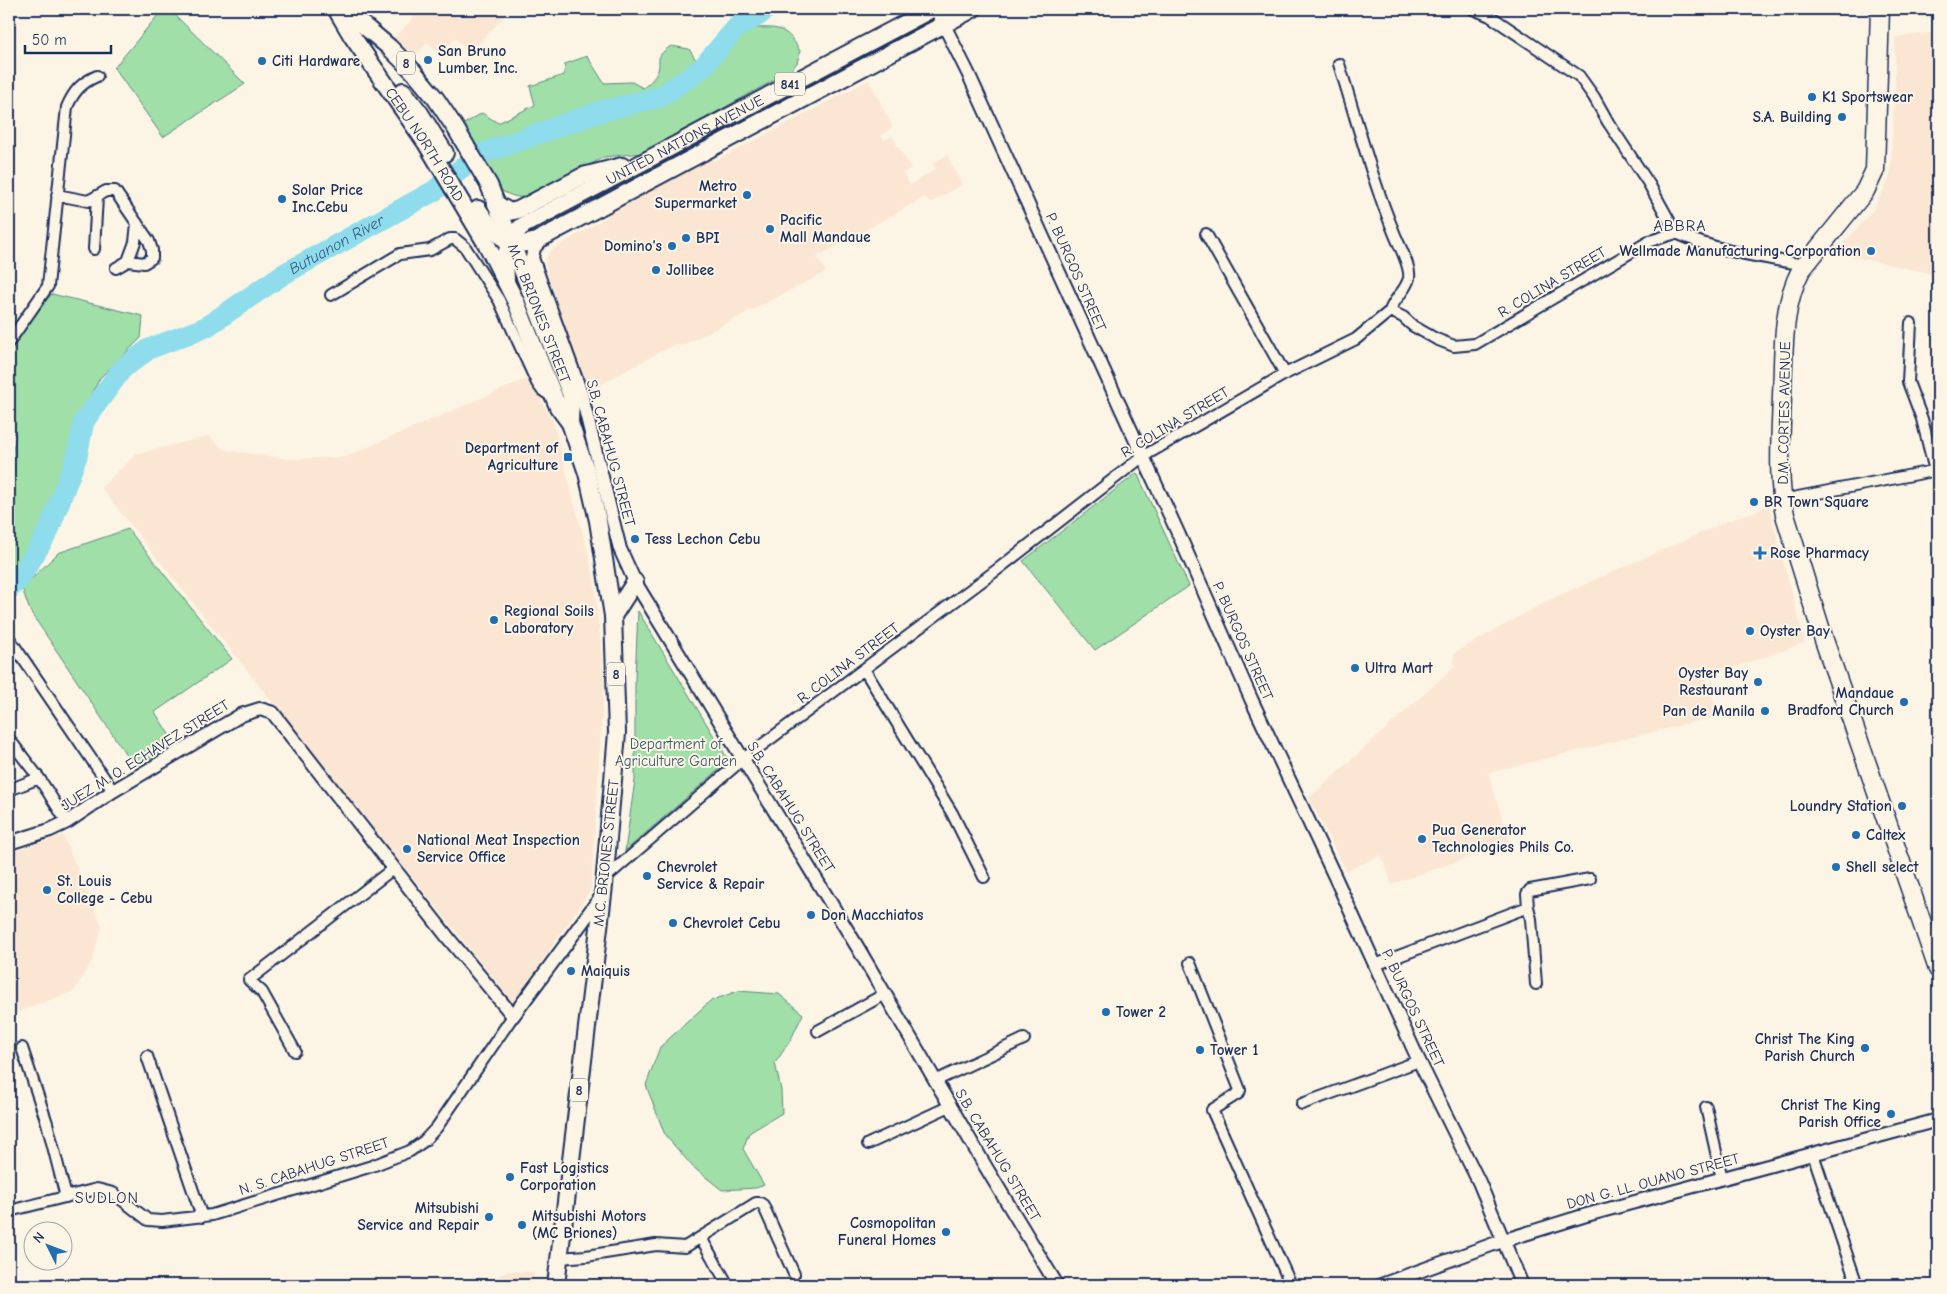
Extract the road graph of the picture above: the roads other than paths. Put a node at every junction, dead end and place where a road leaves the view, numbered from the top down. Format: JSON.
{"nodes":[{"id":1,"x":336,"y":9,"type":"edge"},
{"id":2,"x":344,"y":9,"type":"edge"},
{"id":3,"x":932,"y":9,"type":"edge"},
{"id":4,"x":936,"y":9,"type":"edge"},
{"id":5,"x":973,"y":9,"type":"edge"},
{"id":6,"x":1473,"y":9,"type":"edge"},
{"id":7,"x":1880,"y":9,"type":"edge"},
{"id":8,"x":944,"y":24,"type":"junction"},
{"id":9,"x":1339,"y":64,"type":"dead end"},
{"id":10,"x":97,"y":76,"type":"dead end"},
{"id":11,"x":648,"y":159,"type":"junction"},
{"id":12,"x":57,"y":195,"type":"junction"},
{"id":13,"x":97,"y":197,"type":"junction"},
{"id":14,"x":466,"y":199,"type":"junction"},
{"id":15,"x":496,"y":204,"type":"junction"},
{"id":16,"x":137,"y":223,"type":"junction"},
{"id":17,"x":1676,"y":233,"type":"junction"},
{"id":18,"x":1206,"y":234,"type":"dead end"},
{"id":19,"x":542,"y":239,"type":"junction"},
{"id":20,"x":510,"y":241,"type":"junction"},
{"id":21,"x":94,"y":249,"type":"dead end"},
{"id":22,"x":128,"y":260,"type":"junction"},
{"id":23,"x":1804,"y":265,"type":"junction"},
{"id":24,"x":116,"y":268,"type":"dead end"},
{"id":25,"x":508,"y":285,"type":"junction"},
{"id":26,"x":331,"y":295,"type":"dead end"},
{"id":27,"x":1390,"y":311,"type":"junction"},
{"id":28,"x":1911,"y":323,"type":"dead end"},
{"id":29,"x":9,"y":342,"type":"edge"},
{"id":30,"x":1285,"y":374,"type":"junction"},
{"id":31,"x":555,"y":399,"type":"junction"},
{"id":32,"x":570,"y":423,"type":"junction"},
{"id":33,"x":1142,"y":457,"type":"junction"},
{"id":34,"x":1937,"y":471,"type":"edge"},
{"id":35,"x":1782,"y":500,"type":"junction"},
{"id":36,"x":635,"y":582,"type":"junction"},
{"id":37,"x":613,"y":616,"type":"junction"},
{"id":38,"x":11,"y":641,"type":"dead end"},
{"id":39,"x":864,"y":669,"type":"junction"},
{"id":40,"x":9,"y":739,"type":"edge"},
{"id":41,"x":742,"y":760,"type":"junction"},
{"id":42,"x":39,"y":778,"type":"junction"},
{"id":43,"x":9,"y":790,"type":"edge"},
{"id":44,"x":113,"y":791,"type":"junction"},
{"id":45,"x":67,"y":822,"type":"junction"},
{"id":46,"x":9,"y":844,"type":"edge"},
{"id":47,"x":394,"y":868,"type":"junction"},
{"id":48,"x":984,"y":877,"type":"dead end"},
{"id":49,"x":1590,"y":879,"type":"dead end"},
{"id":50,"x":603,"y":887,"type":"junction"},
{"id":51,"x":1528,"y":907,"type":"junction"},
{"id":52,"x":1190,"y":963,"type":"dead end"},
{"id":53,"x":1375,"y":965,"type":"junction"},
{"id":54,"x":1938,"y":969,"type":"edge"},
{"id":55,"x":1536,"y":984,"type":"dead end"},
{"id":56,"x":885,"y":994,"type":"junction"},
{"id":57,"x":513,"y":1016,"type":"junction"},
{"id":58,"x":818,"y":1031,"type":"dead end"},
{"id":59,"x":1024,"y":1039,"type":"dead end"},
{"id":60,"x":22,"y":1048,"type":"dead end"},
{"id":61,"x":295,"y":1051,"type":"dead end"},
{"id":62,"x":147,"y":1056,"type":"dead end"},
{"id":63,"x":1418,"y":1061,"type":"junction"},
{"id":64,"x":935,"y":1081,"type":"junction"},
{"id":65,"x":1302,"y":1104,"type":"dead end"},
{"id":66,"x":950,"y":1106,"type":"junction"},
{"id":67,"x":1706,"y":1107,"type":"dead end"},
{"id":68,"x":1938,"y":1120,"type":"edge"},
{"id":69,"x":868,"y":1144,"type":"dead end"},
{"id":70,"x":1813,"y":1154,"type":"junction"},
{"id":71,"x":1722,"y":1179,"type":"junction"},
{"id":72,"x":66,"y":1197,"type":"junction"},
{"id":73,"x":9,"y":1210,"type":"edge"},
{"id":74,"x":202,"y":1217,"type":"junction"},
{"id":75,"x":701,"y":1238,"type":"junction"},
{"id":76,"x":1502,"y":1241,"type":"junction"},
{"id":77,"x":559,"y":1258,"type":"junction"},
{"id":78,"x":794,"y":1274,"type":"dead end"},
{"id":79,"x":556,"y":1285,"type":"edge"},
{"id":80,"x":728,"y":1285,"type":"edge"},
{"id":81,"x":1057,"y":1285,"type":"edge"},
{"id":82,"x":1292,"y":1285,"type":"edge"},
{"id":83,"x":1381,"y":1285,"type":"edge"},
{"id":84,"x":1522,"y":1285,"type":"edge"},
{"id":85,"x":1857,"y":1285,"type":"edge"}],
"edges":[{"from":1,"to":14,"type":"main road","name":"CEBU NORTH ROAD","number":"8"},
{"from":2,"to":15,"type":"main road","name":"CEBU NORTH ROAD","number":"8"},
{"from":3,"to":11,"type":"main road","name":"UNITED NATIONS AVENUE","number":"841"},
{"from":4,"to":8,"type":"street","name":"P. BURGOS STREET"},
{"from":5,"to":8,"type":"main road","name":"UNITED NATIONS AVENUE","number":"841"},
{"from":6,"to":17,"type":"street"},
{"from":7,"to":23,"type":"highway","name":"D.M. CORTES AVENUE"},
{"from":8,"to":19,"type":"main road","name":"UNITED NATIONS AVENUE","number":"841"},
{"from":8,"to":33,"type":"street","name":"P. BURGOS STREET"},
{"from":9,"to":27,"type":"street"},
{"from":10,"to":12,"type":"street"},
{"from":11,"to":15,"type":"main road"},
{"from":11,"to":20,"type":"main road","name":"UNITED NATIONS AVENUE","number":"841"},
{"from":12,"to":13,"type":"street"},
{"from":12,"to":29,"type":"street"},
{"from":13,"to":16,"type":"street"},
{"from":13,"to":21,"type":"street"},
{"from":14,"to":20,"type":"main road"},
{"from":14,"to":25,"type":"main road","name":"CEBU NORTH ROAD","number":"8"},
{"from":15,"to":20,"type":"main road","name":"M.C. BRIONES STREET","number":"8"},
{"from":16,"to":22,"type":"street"},
{"from":16,"to":22,"type":"street"},
{"from":17,"to":23,"type":"street"},
{"from":17,"to":27,"type":"street","name":"R. COLINA STREET"},
{"from":18,"to":30,"type":"street"},
{"from":19,"to":20,"type":"main road"},
{"from":19,"to":36,"type":"street","name":"S.B. CABAHUG STREET"},
{"from":20,"to":25,"type":"main road"},
{"from":20,"to":32,"type":"main road","name":"M.C. BRIONES STREET","number":"8"},
{"from":22,"to":24,"type":"street"},
{"from":23,"to":35,"type":"highway","name":"D.M. CORTES AVENUE"},
{"from":25,"to":31,"type":"main road","name":"M.C. BRIONES STREET","number":"8"},
{"from":26,"to":31,"type":"street"},
{"from":27,"to":30,"type":"street","name":"R. COLINA STREET"},
{"from":28,"to":34,"type":"street"},
{"from":30,"to":33,"type":"street","name":"R. COLINA STREET"},
{"from":31,"to":32,"type":"main road","name":"M.C. BRIONES STREET","number":"8"},
{"from":32,"to":37,"type":"main road","name":"M.C. BRIONES STREET","number":"8"},
{"from":33,"to":39,"type":"street","name":"R. COLINA STREET"},
{"from":33,"to":53,"type":"street","name":"P. BURGOS STREET"},
{"from":34,"to":35,"type":"street"},
{"from":35,"to":54,"type":"highway","name":"D.M. CORTES AVENUE"},
{"from":36,"to":37,"type":"main road"},
{"from":36,"to":41,"type":"street","name":"S.B. CABAHUG STREET"},
{"from":37,"to":50,"type":"main road","name":"M.C. BRIONES STREET","number":"8"},
{"from":38,"to":44,"type":"street"},
{"from":39,"to":41,"type":"street","name":"R. COLINA STREET"},
{"from":39,"to":48,"type":"street"},
{"from":40,"to":42,"type":"street"},
{"from":41,"to":50,"type":"street","name":"R. COLINA STREET"},
{"from":41,"to":56,"type":"street","name":"S.B. CABAHUG STREET"},
{"from":42,"to":43,"type":"street"},
{"from":42,"to":45,"type":"street"},
{"from":44,"to":45,"type":"street","name":"JUEZ M. O. ECHAVEZ STREET"},
{"from":44,"to":47,"type":"street","name":"JUEZ M. O. ECHAVEZ STREET"},
{"from":45,"to":46,"type":"street","name":"JUEZ M. O. ECHAVEZ STREET"},
{"from":47,"to":57,"type":"street","name":"JUEZ M. O. ECHAVEZ STREET"},
{"from":47,"to":61,"type":"street"},
{"from":49,"to":51,"type":"street"},
{"from":50,"to":57,"type":"street","name":"N. S. CABAHUG STREET"},
{"from":50,"to":77,"type":"main road","name":"M.C. BRIONES STREET","number":"8"},
{"from":51,"to":53,"type":"street"},
{"from":51,"to":55,"type":"street"},
{"from":52,"to":82,"type":"street"},
{"from":53,"to":63,"type":"street","name":"P. BURGOS STREET"},
{"from":56,"to":58,"type":"street"},
{"from":56,"to":64,"type":"street","name":"S.B. CABAHUG STREET"},
{"from":57,"to":74,"type":"street","name":"N. S. CABAHUG STREET"},
{"from":59,"to":64,"type":"street"},
{"from":60,"to":72,"type":"street"},
{"from":62,"to":74,"type":"street"},
{"from":63,"to":65,"type":"street"},
{"from":63,"to":76,"type":"street","name":"P. BURGOS STREET"},
{"from":64,"to":66,"type":"street","name":"S.B. CABAHUG STREET"},
{"from":66,"to":69,"type":"street"},
{"from":66,"to":81,"type":"street","name":"S.B. CABAHUG STREET"},
{"from":67,"to":71,"type":"street"},
{"from":68,"to":70,"type":"street","name":"DON G. LL. OUANO STREET"},
{"from":70,"to":71,"type":"street","name":"DON G. LL. OUANO STREET"},
{"from":70,"to":85,"type":"street"},
{"from":71,"to":76,"type":"street","name":"DON G. LL. OUANO STREET"},
{"from":72,"to":73,"type":"street","name":"N. S. CABAHUG STREET"},
{"from":72,"to":74,"type":"street","name":"N. S. CABAHUG STREET"},
{"from":75,"to":77,"type":"street"},
{"from":75,"to":78,"type":"street"},
{"from":75,"to":80,"type":"street"},
{"from":76,"to":83,"type":"street","name":"DON G. LL. OUANO STREET"},
{"from":76,"to":84,"type":"street","name":"P. BURGOS STREET"},
{"from":77,"to":79,"type":"main road","name":"M.C. BRIONES STREET","number":"8"}]}
